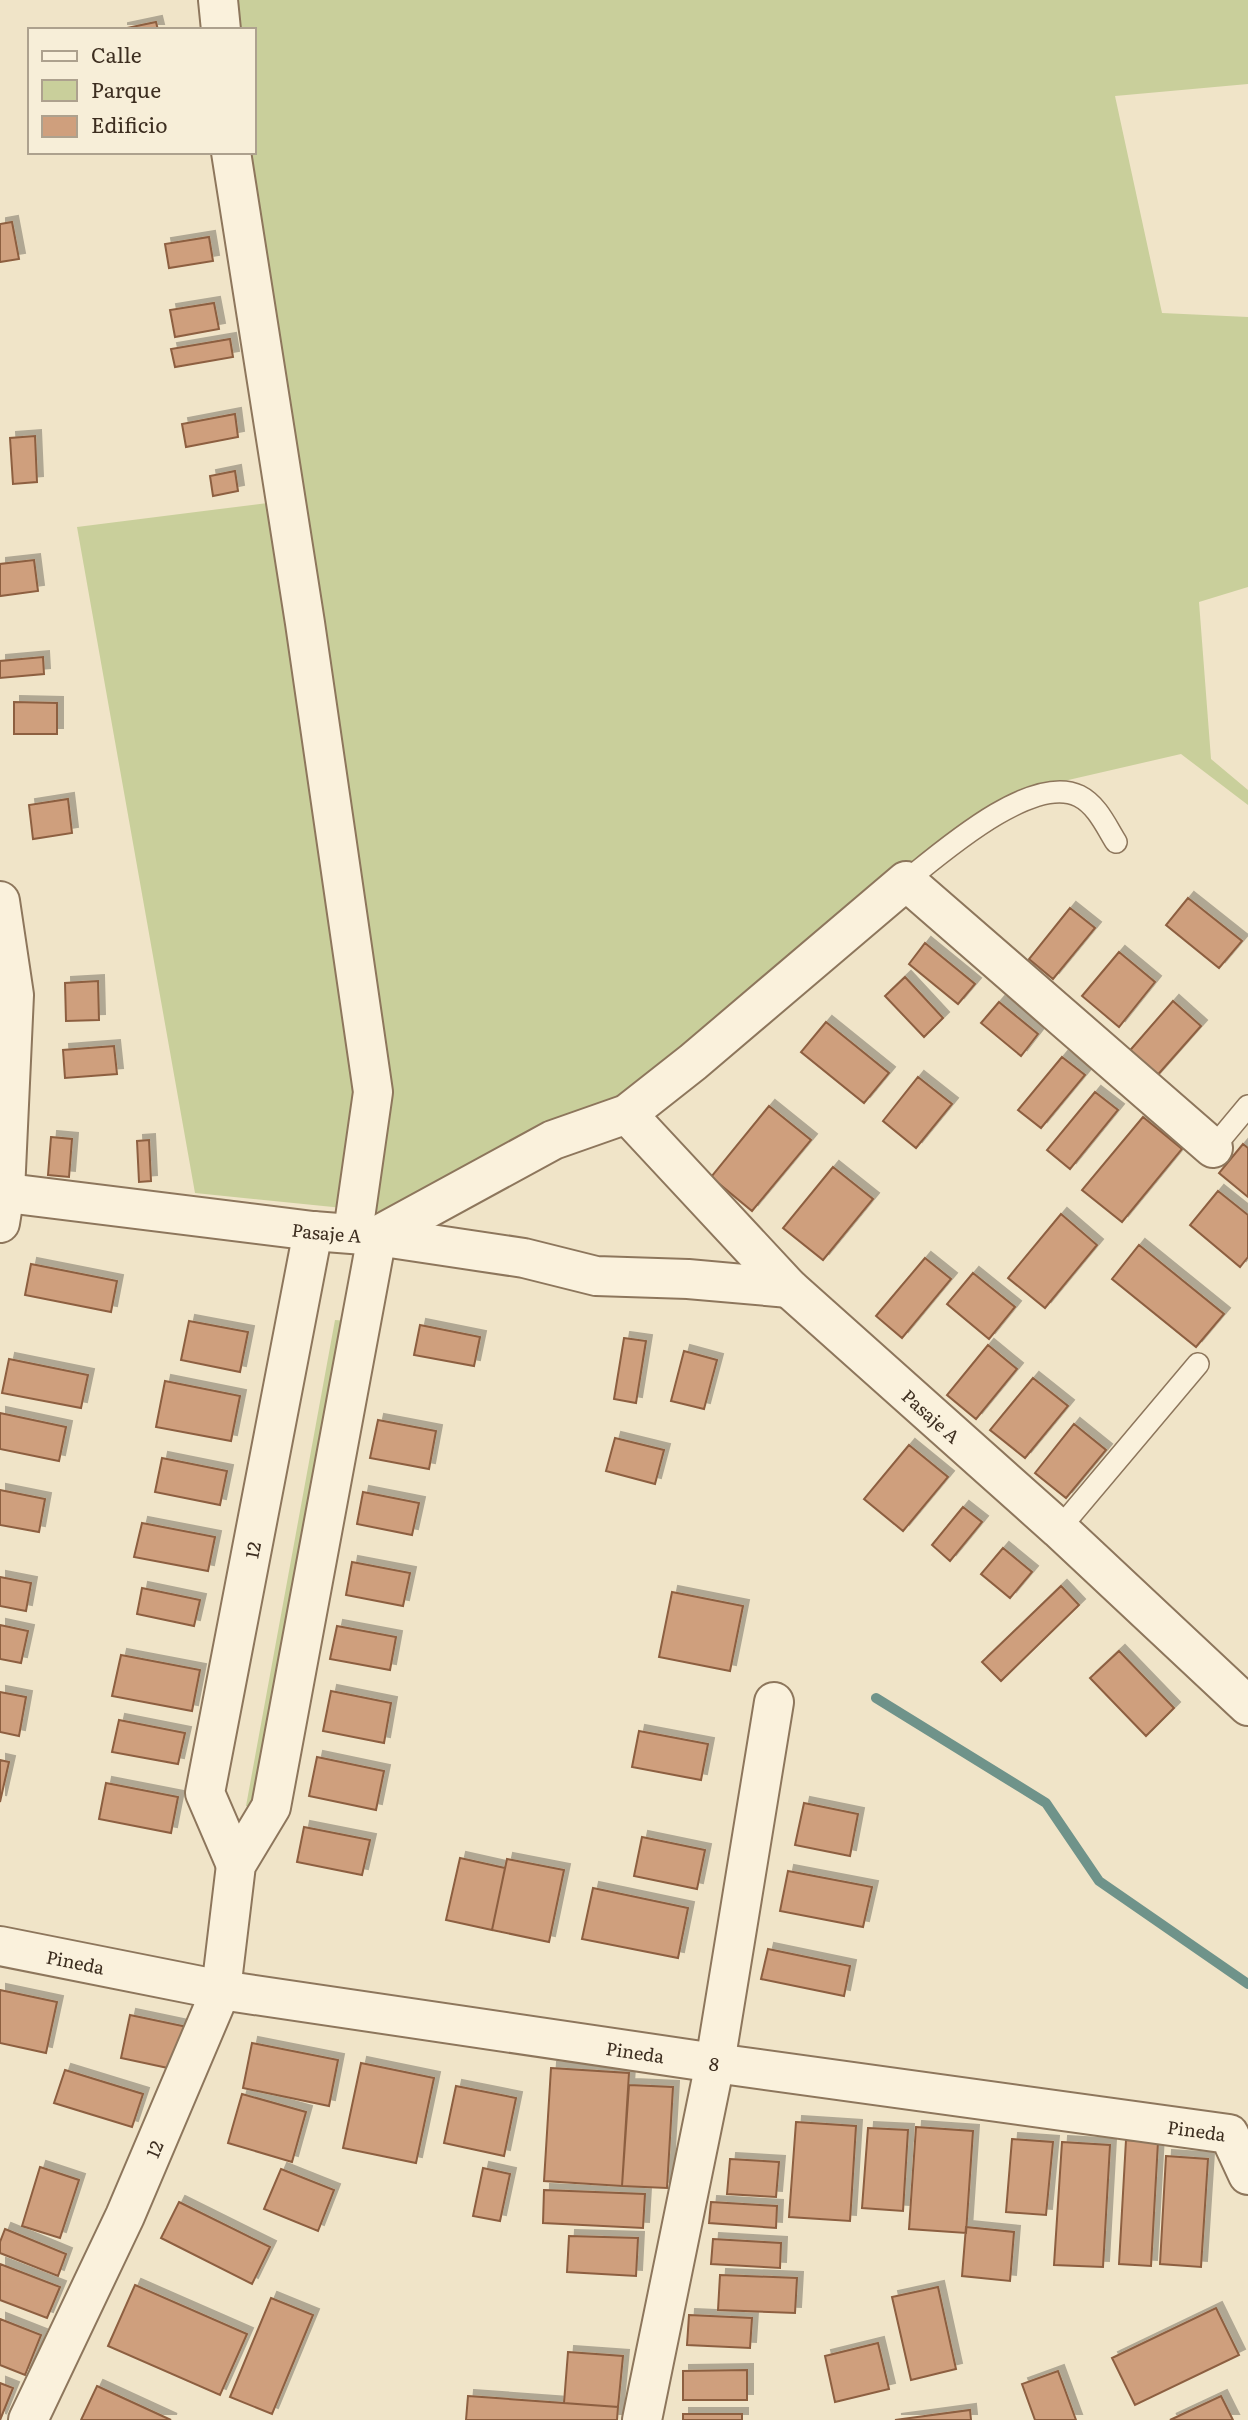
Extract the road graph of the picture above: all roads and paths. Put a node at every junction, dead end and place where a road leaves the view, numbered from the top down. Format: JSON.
{"nodes":[{"id":1,"x":218,"y":0,"type":"edge"},
{"id":2,"x":221,"y":28,"type":"edge"},
{"id":3,"x":231,"y":154,"type":"edge"},
{"id":4,"x":1116,"y":842,"type":"dead end"},
{"id":5,"x":906,"y":881,"type":"junction"},
{"id":6,"x":0,"y":901,"type":"edge"},
{"id":7,"x":1248,"y":1106,"type":"edge"},
{"id":8,"x":627,"y":1114,"type":"junction"},
{"id":9,"x":1213,"y":1148,"type":"joint"},
{"id":10,"x":2,"y":1202,"type":"edge"},
{"id":11,"x":313,"y":1231,"type":"junction"},
{"id":12,"x":365,"y":1234,"type":"junction"},
{"id":13,"x":789,"y":1288,"type":"junction"},
{"id":14,"x":1198,"y":1364,"type":"dead end"},
{"id":15,"x":1059,"y":1529,"type":"junction"},
{"id":16,"x":774,"y":1702,"type":"dead end"},
{"id":17,"x":1248,"y":1706,"type":"edge"},
{"id":18,"x":236,"y":1865,"type":"junction"},
{"id":19,"x":0,"y":1946,"type":"edge"},
{"id":20,"x":221,"y":1990,"type":"junction"},
{"id":21,"x":715,"y":2063,"type":"junction"},
{"id":22,"x":1238,"y":2127,"type":"edge"},
{"id":23,"x":1248,"y":2175,"type":"edge"},
{"id":24,"x":28,"y":2420,"type":"edge"},
{"id":25,"x":642,"y":2420,"type":"edge"}],
"edges":[{"from":1,"to":2,"type":"street"},
{"from":3,"to":12,"type":"street","name":"12"},
{"from":4,"to":5,"type":"lane"},
{"from":5,"to":8,"type":"street","name":"Pasaje A"},
{"from":5,"to":9,"type":"street"},
{"from":6,"to":10,"type":"street"},
{"from":7,"to":9,"type":"lane"},
{"from":8,"to":12,"type":"street","name":"Pasaje A"},
{"from":8,"to":13,"type":"street","name":"Pasaje A"},
{"from":10,"to":11,"type":"street","name":"Pasaje A"},
{"from":11,"to":12,"type":"street","name":"Pasaje A"},
{"from":11,"to":18,"type":"street","name":"12"},
{"from":12,"to":13,"type":"street"},
{"from":12,"to":18,"type":"street","name":"12"},
{"from":13,"to":15,"type":"street","name":"Pasaje A"},
{"from":14,"to":15,"type":"lane"},
{"from":15,"to":17,"type":"street","name":"Pasaje A"},
{"from":16,"to":21,"type":"street","name":"8"},
{"from":18,"to":20,"type":"street","name":"12"},
{"from":19,"to":20,"type":"street","name":"Pineda"},
{"from":20,"to":21,"type":"street","name":"Pineda"},
{"from":20,"to":24,"type":"street","name":"12"},
{"from":21,"to":22,"type":"street","name":"Pineda"},
{"from":21,"to":25,"type":"street","name":"8"},
{"from":22,"to":23,"type":"street","name":"Pineda"}]}
